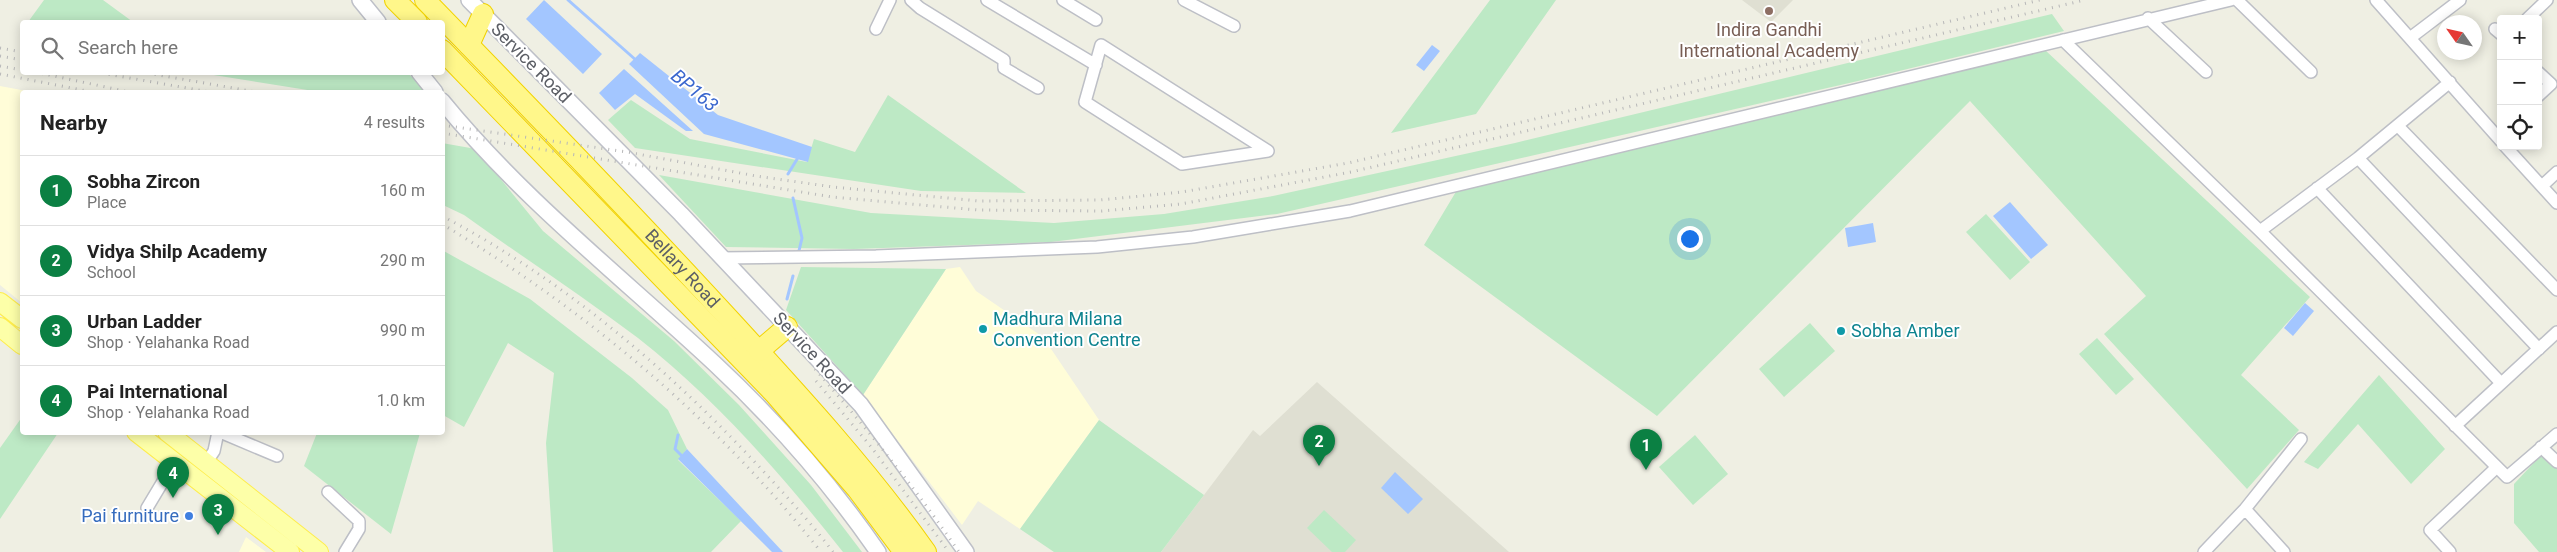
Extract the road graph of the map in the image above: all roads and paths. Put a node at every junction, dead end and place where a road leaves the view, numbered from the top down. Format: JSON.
{"nodes":[{"id":1,"x":360,"y":0,"type":"edge"},
{"id":2,"x":396,"y":0,"type":"edge"},
{"id":3,"x":425,"y":0,"type":"edge"},
{"id":4,"x":469,"y":0,"type":"edge"},
{"id":5,"x":890,"y":0,"type":"edge"},
{"id":6,"x":911,"y":0,"type":"edge"},
{"id":7,"x":987,"y":0,"type":"edge"},
{"id":8,"x":1063,"y":0,"type":"edge"},
{"id":9,"x":1184,"y":0,"type":"edge"},
{"id":10,"x":2231,"y":0,"type":"edge"},
{"id":11,"x":2237,"y":0,"type":"edge"},
{"id":12,"x":2376,"y":0,"type":"edge"},
{"id":13,"x":2460,"y":0,"type":"edge"},
{"id":14,"x":2547,"y":0,"type":"edge"},
{"id":15,"x":483,"y":14,"type":"junction"},
{"id":16,"x":2531,"y":15,"type":"edge"},
{"id":17,"x":2148,"y":18,"type":"junction"},
{"id":18,"x":376,"y":20,"type":"edge"},
{"id":19,"x":415,"y":20,"type":"edge"},
{"id":20,"x":445,"y":20,"type":"edge"},
{"id":21,"x":445,"y":20,"type":"edge"},
{"id":22,"x":1096,"y":20,"type":"dead end"},
{"id":23,"x":1234,"y":26,"type":"dead end"},
{"id":24,"x":876,"y":29,"type":"dead end"},
{"id":25,"x":2410,"y":38,"type":"junction"},
{"id":26,"x":2062,"y":40,"type":"junction"},
{"id":27,"x":469,"y":45,"type":"junction"},
{"id":28,"x":445,"y":53,"type":"edge"},
{"id":29,"x":1096,"y":65,"type":"junction"},
{"id":30,"x":2206,"y":72,"type":"dead end"},
{"id":31,"x":2311,"y":72,"type":"dead end"},
{"id":32,"x":2542,"y":74,"type":"edge"},
{"id":33,"x":421,"y":75,"type":"edge"},
{"id":34,"x":2450,"y":82,"type":"junction"},
{"id":35,"x":2554,"y":82,"type":"edge"},
{"id":36,"x":1038,"y":88,"type":"dead end"},
{"id":37,"x":433,"y":90,"type":"edge"},
{"id":38,"x":2542,"y":92,"type":"edge"},
{"id":39,"x":445,"y":105,"type":"edge"},
{"id":40,"x":2398,"y":126,"type":"junction"},
{"id":41,"x":2497,"y":134,"type":"edge"},
{"id":42,"x":2509,"y":150,"type":"edge"},
{"id":43,"x":2358,"y":158,"type":"junction"},
{"id":44,"x":2557,"y":172,"type":"edge"},
{"id":45,"x":2542,"y":186,"type":"junction"},
{"id":46,"x":2317,"y":188,"type":"junction"},
{"id":47,"x":2557,"y":203,"type":"edge"},
{"id":48,"x":2260,"y":231,"type":"junction"},
{"id":49,"x":721,"y":258,"type":"junction"},
{"id":50,"x":2557,"y":290,"type":"edge"},
{"id":51,"x":1,"y":302,"type":"edge"},
{"id":52,"x":20,"y":317,"type":"edge"},
{"id":53,"x":0,"y":327,"type":"edge"},
{"id":54,"x":787,"y":327,"type":"junction"},
{"id":55,"x":2557,"y":332,"type":"edge"},
{"id":56,"x":20,"y":343,"type":"edge"},
{"id":57,"x":2538,"y":349,"type":"junction"},
{"id":58,"x":760,"y":352,"type":"junction"},
{"id":59,"x":2501,"y":383,"type":"junction"},
{"id":60,"x":2454,"y":426,"type":"junction"},
{"id":61,"x":2557,"y":434,"type":"edge"},
{"id":62,"x":140,"y":435,"type":"edge"},
{"id":63,"x":171,"y":435,"type":"edge"},
{"id":64,"x":217,"y":435,"type":"edge"},
{"id":65,"x":226,"y":435,"type":"edge"},
{"id":66,"x":2301,"y":439,"type":"dead end"},
{"id":67,"x":2541,"y":447,"type":"junction"},
{"id":68,"x":277,"y":456,"type":"dead end"},
{"id":69,"x":201,"y":460,"type":"junction"},
{"id":70,"x":2557,"y":462,"type":"edge"},
{"id":71,"x":174,"y":463,"type":"junction"},
{"id":72,"x":2497,"y":467,"type":"junction"},
{"id":73,"x":328,"y":492,"type":"dead end"},
{"id":74,"x":147,"y":508,"type":"dead end"},
{"id":75,"x":2245,"y":509,"type":"junction"},
{"id":76,"x":290,"y":552,"type":"edge"},
{"id":77,"x":319,"y":552,"type":"edge"},
{"id":78,"x":345,"y":552,"type":"edge"},
{"id":79,"x":878,"y":552,"type":"edge"},
{"id":80,"x":904,"y":552,"type":"edge"},
{"id":81,"x":926,"y":552,"type":"edge"},
{"id":82,"x":966,"y":552,"type":"edge"},
{"id":83,"x":2204,"y":552,"type":"edge"},
{"id":84,"x":2284,"y":552,"type":"edge"},
{"id":85,"x":2450,"y":552,"type":"edge"}],
"edges":[{"from":1,"to":18,"type":"main road"},
{"from":2,"to":19,"type":"highway"},
{"from":3,"to":20,"type":"highway","name":"Bellary Road"},
{"from":4,"to":15,"type":"main road","name":"Service Road"},
{"from":5,"to":24,"type":"street"},
{"from":6,"to":36,"type":"street"},
{"from":7,"to":29,"type":"street"},
{"from":8,"to":22,"type":"street"},
{"from":9,"to":23,"type":"street"},
{"from":10,"to":17,"type":"street"},
{"from":11,"to":31,"type":"street"},
{"from":12,"to":25,"type":"street"},
{"from":13,"to":25,"type":"street"},
{"from":14,"to":16,"type":"street"},
{"from":15,"to":27,"type":"highway"},
{"from":15,"to":49,"type":"main road","name":"Service Road"},
{"from":17,"to":26,"type":"street"},
{"from":17,"to":30,"type":"street"},
{"from":21,"to":27,"type":"highway","name":"Bellary Road"},
{"from":25,"to":34,"type":"street"},
{"from":26,"to":48,"type":"street"},
{"from":26,"to":49,"type":"street"},
{"from":27,"to":58,"type":"highway","name":"Bellary Road"},
{"from":28,"to":80,"type":"highway","name":"Bellary Road"},
{"from":29,"to":29,"type":"street"},
{"from":32,"to":35,"type":"street"},
{"from":33,"to":37,"type":"main road"},
{"from":34,"to":40,"type":"street"},
{"from":34,"to":41,"type":"street"},
{"from":35,"to":38,"type":"street"},
{"from":39,"to":79,"type":"main road"},
{"from":40,"to":43,"type":"street"},
{"from":40,"to":50,"type":"street"},
{"from":42,"to":45,"type":"street"},
{"from":43,"to":46,"type":"street"},
{"from":43,"to":57,"type":"street"},
{"from":44,"to":45,"type":"street"},
{"from":45,"to":47,"type":"street"},
{"from":46,"to":48,"type":"street"},
{"from":46,"to":59,"type":"street"},
{"from":48,"to":60,"type":"street"},
{"from":49,"to":54,"type":"main road","name":"Service Road"},
{"from":51,"to":52,"type":"main road"},
{"from":53,"to":56,"type":"main road"},
{"from":54,"to":58,"type":"highway"},
{"from":54,"to":82,"type":"main road","name":"Service Road"},
{"from":55,"to":57,"type":"street"},
{"from":57,"to":59,"type":"street"},
{"from":58,"to":81,"type":"highway","name":"Bellary Road"},
{"from":59,"to":60,"type":"street"},
{"from":60,"to":72,"type":"street"},
{"from":61,"to":67,"type":"street"},
{"from":62,"to":71,"type":"main road"},
{"from":63,"to":69,"type":"main road"},
{"from":64,"to":69,"type":"street"},
{"from":65,"to":68,"type":"street"},
{"from":66,"to":75,"type":"street"},
{"from":67,"to":70,"type":"street"},
{"from":67,"to":72,"type":"street"},
{"from":69,"to":77,"type":"main road"},
{"from":71,"to":74,"type":"street"},
{"from":71,"to":76,"type":"main road"},
{"from":72,"to":85,"type":"street"},
{"from":73,"to":78,"type":"street"},
{"from":75,"to":83,"type":"street"},
{"from":75,"to":84,"type":"street"}]}
